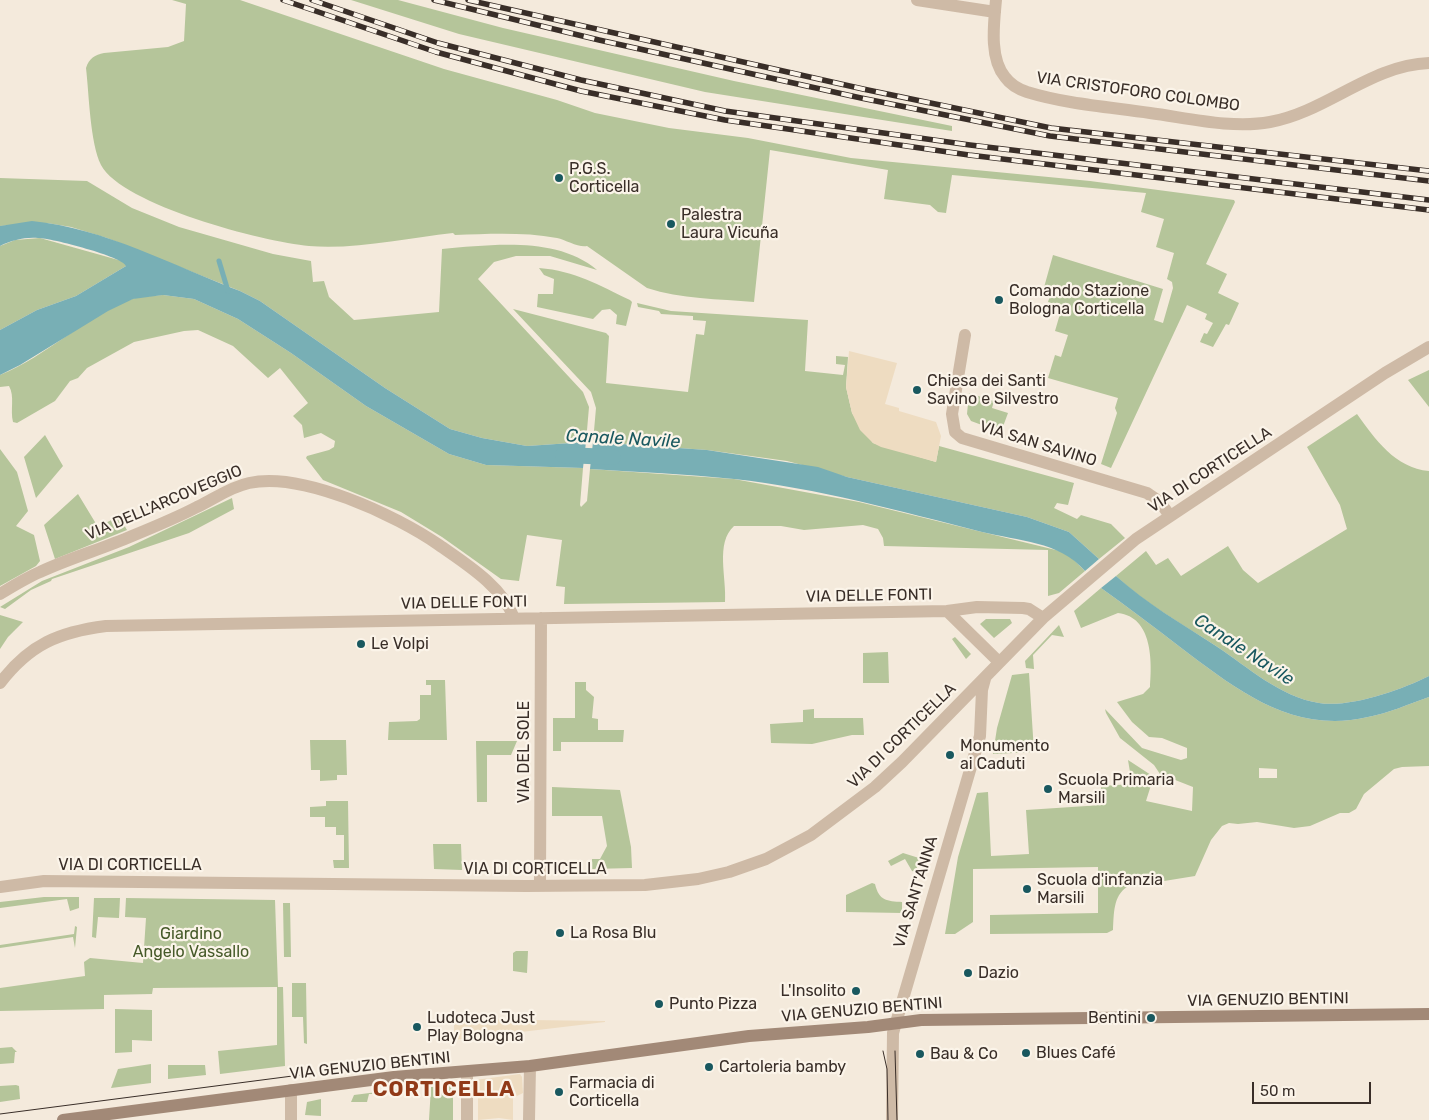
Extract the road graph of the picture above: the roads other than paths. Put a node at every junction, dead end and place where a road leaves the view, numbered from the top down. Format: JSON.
{"nodes":[{"id":1,"x":917,"y":0,"type":"edge"},
{"id":2,"x":996,"y":6,"type":"edge"},
{"id":3,"x":1429,"y":63,"type":"edge"},
{"id":4,"x":966,"y":335,"type":"dead end"},
{"id":5,"x":1429,"y":347,"type":"edge"},
{"id":6,"x":1170,"y":516,"type":"junction"},
{"id":7,"x":0,"y":594,"type":"edge"},
{"id":8,"x":947,"y":611,"type":"junction"},
{"id":9,"x":514,"y":618,"type":"junction"},
{"id":10,"x":541,"y":618,"type":"junction"},
{"id":11,"x":1043,"y":618,"type":"junction"},
{"id":12,"x":999,"y":662,"type":"junction"},
{"id":13,"x":986,"y":676,"type":"junction"},
{"id":14,"x":0,"y":683,"type":"edge"},
{"id":15,"x":540,"y":886,"type":"junction"},
{"id":16,"x":0,"y":887,"type":"edge"},
{"id":17,"x":1429,"y":1014,"type":"edge"},
{"id":18,"x":896,"y":1023,"type":"junction"},
{"id":19,"x":530,"y":1066,"type":"junction"},
{"id":20,"x":467,"y":1072,"type":"junction"},
{"id":21,"x":291,"y":1090,"type":"junction"},
{"id":22,"x":63,"y":1120,"type":"edge"},
{"id":23,"x":291,"y":1120,"type":"edge"},
{"id":24,"x":467,"y":1120,"type":"edge"},
{"id":25,"x":530,"y":1120,"type":"edge"},
{"id":26,"x":892,"y":1120,"type":"edge"}],
"edges":[{"from":1,"to":2,"type":"street"},
{"from":2,"to":3,"type":"street","name":"VIA CRISTOFORO COLOMBO"},
{"from":4,"to":6,"type":"street","name":"VIA SAN SAVINO"},
{"from":5,"to":6,"type":"street","name":"VIA DI CORTICELLA"},
{"from":6,"to":11,"type":"street","name":"VIA DI CORTICELLA"},
{"from":7,"to":9,"type":"street","name":"VIA DELL'ARCOVEGGIO"},
{"from":8,"to":10,"type":"street","name":"VIA DELLE FONTI"},
{"from":8,"to":11,"type":"street","name":"VIA DELLE FONTI"},
{"from":8,"to":12,"type":"street","name":"VIA DELLE FONTI"},
{"from":9,"to":10,"type":"street","name":"VIA DELLE FONTI"},
{"from":9,"to":14,"type":"street","name":"VIA DELLE FONTI"},
{"from":10,"to":15,"type":"street","name":"VIA DEL SOLE"},
{"from":11,"to":12,"type":"street","name":"VIA DI CORTICELLA"},
{"from":12,"to":13,"type":"street","name":"VIA DI CORTICELLA"},
{"from":13,"to":15,"type":"street","name":"VIA DI CORTICELLA"},
{"from":13,"to":18,"type":"street","name":"VIA SANT'ANNA"},
{"from":15,"to":16,"type":"street","name":"VIA DI CORTICELLA"},
{"from":17,"to":18,"type":"street","name":"VIA GENUZIO BENTINI"},
{"from":18,"to":19,"type":"street","name":"VIA GENUZIO BENTINI"},
{"from":18,"to":26,"type":"street","name":"VIA SANT'ANNA"},
{"from":19,"to":20,"type":"street","name":"VIA GENUZIO BENTINI"},
{"from":19,"to":25,"type":"street"},
{"from":20,"to":21,"type":"street","name":"VIA GENUZIO BENTINI"},
{"from":20,"to":24,"type":"street"},
{"from":21,"to":22,"type":"street","name":"VIA GENUZIO BENTINI"},
{"from":21,"to":23,"type":"street"}]}
